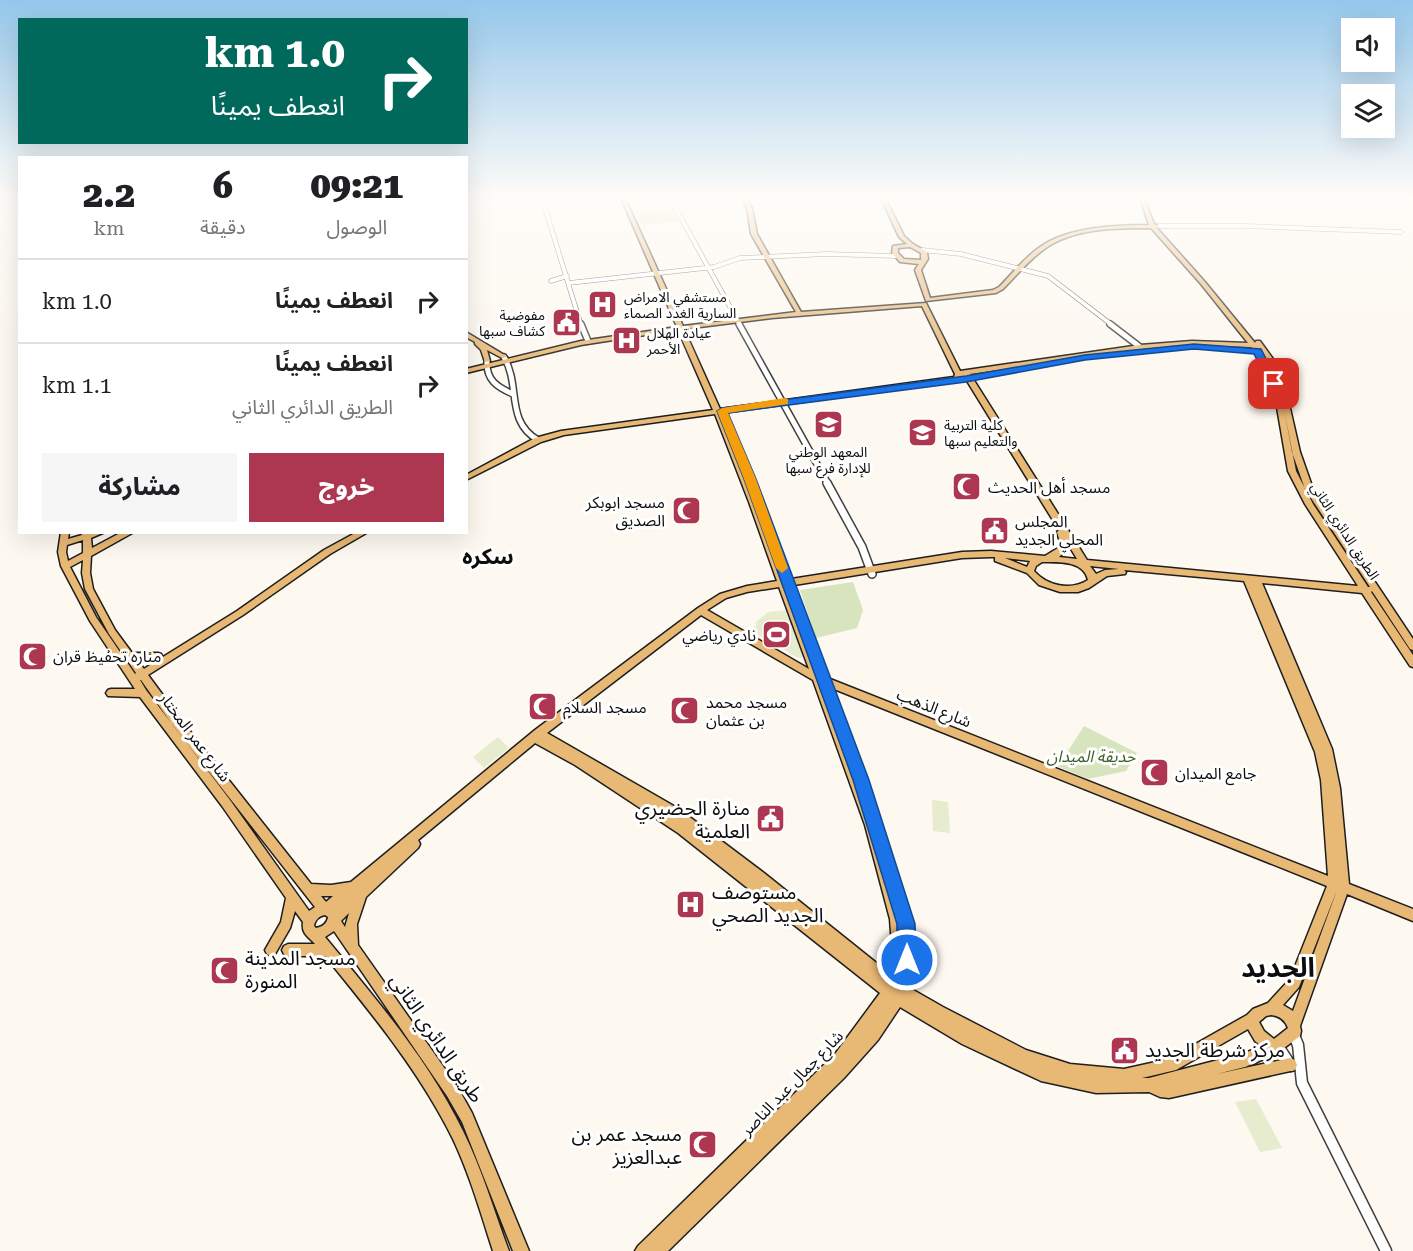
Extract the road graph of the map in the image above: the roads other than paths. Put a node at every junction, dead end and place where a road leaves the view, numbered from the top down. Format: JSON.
{"nodes":[{"id":1,"x":561,"y":256,"type":"edge"},
{"id":2,"x":651,"y":256,"type":"edge"},
{"id":3,"x":702,"y":256,"type":"edge"},
{"id":4,"x":763,"y":256,"type":"edge"},
{"id":5,"x":768,"y":256,"type":"edge"},
{"id":6,"x":901,"y":256,"type":"edge"},
{"id":7,"x":923,"y":256,"type":"edge"},
{"id":8,"x":971,"y":256,"type":"edge"},
{"id":9,"x":1037,"y":256,"type":"edge"},
{"id":10,"x":1187,"y":256,"type":"edge"},
{"id":11,"x":907,"y":262,"type":"junction"},
{"id":12,"x":922,"y":262,"type":"junction"},
{"id":13,"x":708,"y":267,"type":"junction"},
{"id":14,"x":1024,"y":268,"type":"junction"},
{"id":15,"x":658,"y":273,"type":"junction"},
{"id":16,"x":567,"y":276,"type":"junction"},
{"id":17,"x":551,"y":281,"type":"dead end"},
{"id":18,"x":569,"y":283,"type":"junction"},
{"id":19,"x":927,"y":302,"type":"junction"},
{"id":20,"x":801,"y":312,"type":"junction"},
{"id":21,"x":737,"y":318,"type":"junction"},
{"id":22,"x":681,"y":326,"type":"junction"},
{"id":23,"x":468,"y":337,"type":"edge"},
{"id":24,"x":468,"y":337,"type":"edge"},
{"id":25,"x":584,"y":341,"type":"junction"},
{"id":26,"x":1260,"y":348,"type":"junction"},
{"id":27,"x":484,"y":349,"type":"junction"},
{"id":28,"x":1140,"y":349,"type":"junction"},
{"id":29,"x":495,"y":350,"type":"junction"},
{"id":30,"x":516,"y":354,"type":"junction"},
{"id":31,"x":506,"y":359,"type":"junction"},
{"id":32,"x":486,"y":364,"type":"junction"},
{"id":33,"x":469,"y":368,"type":"edge"},
{"id":34,"x":963,"y":376,"type":"junction"},
{"id":35,"x":513,"y":394,"type":"junction"},
{"id":36,"x":782,"y":400,"type":"junction"},
{"id":37,"x":718,"y":409,"type":"junction"},
{"id":38,"x":536,"y":439,"type":"junction"},
{"id":39,"x":468,"y":475,"type":"edge"},
{"id":40,"x":65,"y":534,"type":"edge"},
{"id":41,"x":85,"y":534,"type":"edge"},
{"id":42,"x":126,"y":534,"type":"edge"},
{"id":43,"x":352,"y":534,"type":"edge"},
{"id":44,"x":360,"y":534,"type":"edge"},
{"id":45,"x":63,"y":543,"type":"junction"},
{"id":46,"x":1077,"y":550,"type":"junction"},
{"id":47,"x":87,"y":556,"type":"junction"},
{"id":48,"x":1043,"y":559,"type":"junction"},
{"id":49,"x":1083,"y":564,"type":"junction"},
{"id":50,"x":1102,"y":565,"type":"junction"},
{"id":51,"x":65,"y":566,"type":"junction"},
{"id":52,"x":871,"y":571,"type":"junction"},
{"id":53,"x":1030,"y":571,"type":"junction"},
{"id":54,"x":86,"y":573,"type":"junction"},
{"id":55,"x":72,"y":578,"type":"junction"},
{"id":56,"x":1093,"y":580,"type":"junction"},
{"id":57,"x":1253,"y":581,"type":"junction"},
{"id":58,"x":784,"y":586,"type":"junction"},
{"id":59,"x":1374,"y":593,"type":"junction"},
{"id":60,"x":703,"y":612,"type":"junction"},
{"id":61,"x":1413,"y":645,"type":"edge"},
{"id":62,"x":132,"y":657,"type":"junction"},
{"id":63,"x":808,"y":658,"type":"junction"},
{"id":64,"x":161,"y":659,"type":"junction"},
{"id":65,"x":1413,"y":663,"type":"edge"},
{"id":66,"x":795,"y":664,"type":"junction"},
{"id":67,"x":137,"y":674,"type":"junction"},
{"id":68,"x":819,"y":678,"type":"junction"},
{"id":69,"x":152,"y":685,"type":"junction"},
{"id":70,"x":111,"y":693,"type":"dead end"},
{"id":71,"x":143,"y":693,"type":"junction"},
{"id":72,"x":539,"y":736,"type":"junction"},
{"id":73,"x":1339,"y":885,"type":"junction"},
{"id":74,"x":360,"y":888,"type":"junction"},
{"id":75,"x":308,"y":889,"type":"junction"},
{"id":76,"x":291,"y":898,"type":"junction"},
{"id":77,"x":329,"y":914,"type":"junction"},
{"id":78,"x":1413,"y":915,"type":"edge"},
{"id":79,"x":309,"y":921,"type":"junction"},
{"id":80,"x":315,"y":934,"type":"junction"},
{"id":81,"x":352,"y":947,"type":"junction"},
{"id":82,"x":272,"y":950,"type":"dead end"},
{"id":83,"x":288,"y":950,"type":"dead end"},
{"id":84,"x":329,"y":950,"type":"junction"},
{"id":85,"x":895,"y":991,"type":"junction"},
{"id":86,"x":1273,"y":1007,"type":"junction"},
{"id":87,"x":1252,"y":1020,"type":"junction"},
{"id":88,"x":1294,"y":1029,"type":"junction"},
{"id":89,"x":1276,"y":1046,"type":"junction"},
{"id":90,"x":1294,"y":1068,"type":"junction"},
{"id":91,"x":442,"y":1076,"type":"junction"},
{"id":92,"x":1149,"y":1085,"type":"junction"},
{"id":93,"x":431,"y":1086,"type":"junction"},
{"id":94,"x":501,"y":1251,"type":"edge"},
{"id":95,"x":521,"y":1251,"type":"edge"},
{"id":96,"x":643,"y":1251,"type":"edge"},
{"id":97,"x":657,"y":1251,"type":"edge"},
{"id":98,"x":1386,"y":1251,"type":"edge"}],
"edges":[{"from":1,"to":16,"type":"street"},
{"from":2,"to":15,"type":"main road","name":"شارع جمال عبد الناصر"},
{"from":3,"to":13,"type":"street"},
{"from":4,"to":13,"type":"street"},
{"from":5,"to":20,"type":"main road"},
{"from":6,"to":11,"type":"main road"},
{"from":7,"to":12,"type":"main road"},
{"from":8,"to":14,"type":"street"},
{"from":9,"to":14,"type":"main road"},
{"from":10,"to":26,"type":"main road","name":"الطريق الدائري الثاني"},
{"from":11,"to":12,"type":"main road"},
{"from":11,"to":19,"type":"main road"},
{"from":12,"to":19,"type":"main road"},
{"from":13,"to":15,"type":"street"},
{"from":13,"to":21,"type":"street"},
{"from":14,"to":19,"type":"main road"},
{"from":14,"to":28,"type":"street"},
{"from":15,"to":18,"type":"street"},
{"from":15,"to":22,"type":"main road","name":"شارع جمال عبد الناصر"},
{"from":16,"to":17,"type":"street"},
{"from":16,"to":18,"type":"street"},
{"from":18,"to":25,"type":"street"},
{"from":19,"to":20,"type":"main road"},
{"from":19,"to":34,"type":"main road"},
{"from":20,"to":21,"type":"main road"},
{"from":21,"to":22,"type":"main road"},
{"from":21,"to":36,"type":"street"},
{"from":22,"to":25,"type":"main road"},
{"from":22,"to":37,"type":"main road","name":"شارع جمال عبد الناصر"},
{"from":23,"to":27,"type":"main road"},
{"from":24,"to":29,"type":"main road"},
{"from":25,"to":30,"type":"main road"},
{"from":25,"to":31,"type":"main road"},
{"from":26,"to":28,"type":"main road"},
{"from":26,"to":59,"type":"main road","name":"الطريق الدائري الثاني"},
{"from":27,"to":32,"type":"main road"},
{"from":27,"to":33,"type":"main road"},
{"from":28,"to":34,"type":"main road"},
{"from":29,"to":30,"type":"main road"},
{"from":29,"to":31,"type":"main road"},
{"from":30,"to":31,"type":"main road"},
{"from":31,"to":32,"type":"main road"},
{"from":31,"to":35,"type":"street"},
{"from":32,"to":33,"type":"main road"},
{"from":32,"to":35,"type":"street"},
{"from":34,"to":36,"type":"main road"},
{"from":34,"to":46,"type":"main road"},
{"from":34,"to":48,"type":"main road"},
{"from":35,"to":38,"type":"street"},
{"from":36,"to":37,"type":"main road"},
{"from":36,"to":52,"type":"street"},
{"from":37,"to":38,"type":"main road"},
{"from":37,"to":58,"type":"main road","name":"شارع جمال عبد الناصر"},
{"from":38,"to":39,"type":"main road"},
{"from":40,"to":45,"type":"main road"},
{"from":41,"to":45,"type":"main road"},
{"from":41,"to":47,"type":"main road"},
{"from":42,"to":47,"type":"main road"},
{"from":43,"to":64,"type":"main road"},
{"from":44,"to":64,"type":"main road"},
{"from":45,"to":51,"type":"main road"},
{"from":46,"to":49,"type":"main road"},
{"from":46,"to":50,"type":"main road"},
{"from":47,"to":51,"type":"main road"},
{"from":47,"to":54,"type":"main road","name":"شارع عمر المختار"},
{"from":48,"to":49,"type":"main road"},
{"from":48,"to":52,"type":"main road"},
{"from":48,"to":53,"type":"main road"},
{"from":49,"to":50,"type":"main road"},
{"from":49,"to":56,"type":"main road"},
{"from":50,"to":57,"type":"main road"},
{"from":51,"to":55,"type":"main road","name":"شارع عمر المختار"},
{"from":52,"to":53,"type":"main road"},
{"from":52,"to":58,"type":"main road"},
{"from":53,"to":56,"type":"main road"},
{"from":54,"to":55,"type":"main road"},
{"from":54,"to":62,"type":"main road","name":"شارع عمر المختار"},
{"from":55,"to":67,"type":"main road","name":"شارع عمر المختار"},
{"from":56,"to":57,"type":"main road"},
{"from":57,"to":59,"type":"main road"},
{"from":57,"to":73,"type":"main road"},
{"from":58,"to":60,"type":"main road"},
{"from":58,"to":63,"type":"main road","name":"شارع جمال عبد الناصر"},
{"from":58,"to":68,"type":"main road","name":"شارع جمال عبد الناصر"},
{"from":58,"to":72,"type":"main road"},
{"from":59,"to":61,"type":"main road","name":"الطريق الدائري الثاني"},
{"from":59,"to":65,"type":"main road","name":"الطريق الدائري الثاني"},
{"from":60,"to":66,"type":"main road","name":"شارع الذهب"},
{"from":60,"to":72,"type":"main road"},
{"from":62,"to":64,"type":"main road"},
{"from":62,"to":67,"type":"main road","name":"شارع عمر المختار"},
{"from":63,"to":66,"type":"main road"},
{"from":63,"to":68,"type":"main road","name":"شارع جمال عبد الناصر"},
{"from":64,"to":67,"type":"main road"},
{"from":64,"to":69,"type":"main road"},
{"from":66,"to":68,"type":"main road","name":"شارع الذهب"},
{"from":67,"to":69,"type":"main road","name":"شارع عمر المختار"},
{"from":67,"to":71,"type":"main road","name":"شارع عمر المختار"},
{"from":68,"to":73,"type":"main road","name":"شارع الذهب"},
{"from":68,"to":85,"type":"main road","name":"شارع جمال عبد الناصر"},
{"from":69,"to":75,"type":"main road","name":"شارع عمر المختار"},
{"from":70,"to":71,"type":"main road"},
{"from":71,"to":76,"type":"main road","name":"شارع عمر المختار"},
{"from":72,"to":74,"type":"main road"},
{"from":72,"to":85,"type":"main road"},
{"from":73,"to":78,"type":"main road","name":"شارع الذهب"},
{"from":73,"to":86,"type":"main road"},
{"from":73,"to":88,"type":"main road"},
{"from":74,"to":75,"type":"main road"},
{"from":74,"to":77,"type":"main road"},
{"from":74,"to":81,"type":"main road"},
{"from":75,"to":77,"type":"main road","name":"شارع عمر المختار"},
{"from":76,"to":79,"type":"main road","name":"شارع عمر المختار"},
{"from":76,"to":82,"type":"main road"},
{"from":77,"to":79,"type":"main road"},
{"from":77,"to":80,"type":"main road"},
{"from":77,"to":81,"type":"main road","name":"طريق الدائري الثاني"},
{"from":79,"to":80,"type":"main road"},
{"from":80,"to":84,"type":"main road","name":"طريق الدائري الثاني"},
{"from":81,"to":91,"type":"main road","name":"طريق الدائري الثاني"},
{"from":83,"to":84,"type":"main road"},
{"from":84,"to":93,"type":"main road","name":"طريق الدائري الثاني"},
{"from":85,"to":87,"type":"main road"},
{"from":85,"to":92,"type":"main road"},
{"from":85,"to":96,"type":"main road","name":"شارع جمال عبد الناصر"},
{"from":85,"to":97,"type":"main road","name":"شارع جمال عبد الناصر"},
{"from":86,"to":87,"type":"main road"},
{"from":86,"to":88,"type":"main road"},
{"from":87,"to":89,"type":"main road"},
{"from":88,"to":89,"type":"main road"},
{"from":88,"to":90,"type":"street"},
{"from":89,"to":90,"type":"street"},
{"from":89,"to":92,"type":"main road"},
{"from":90,"to":92,"type":"main road"},
{"from":90,"to":98,"type":"street"},
{"from":91,"to":93,"type":"main road"},
{"from":91,"to":95,"type":"main road","name":"طريق الدائري الثاني"},
{"from":93,"to":94,"type":"main road","name":"طريق الدائري الثاني"}]}
